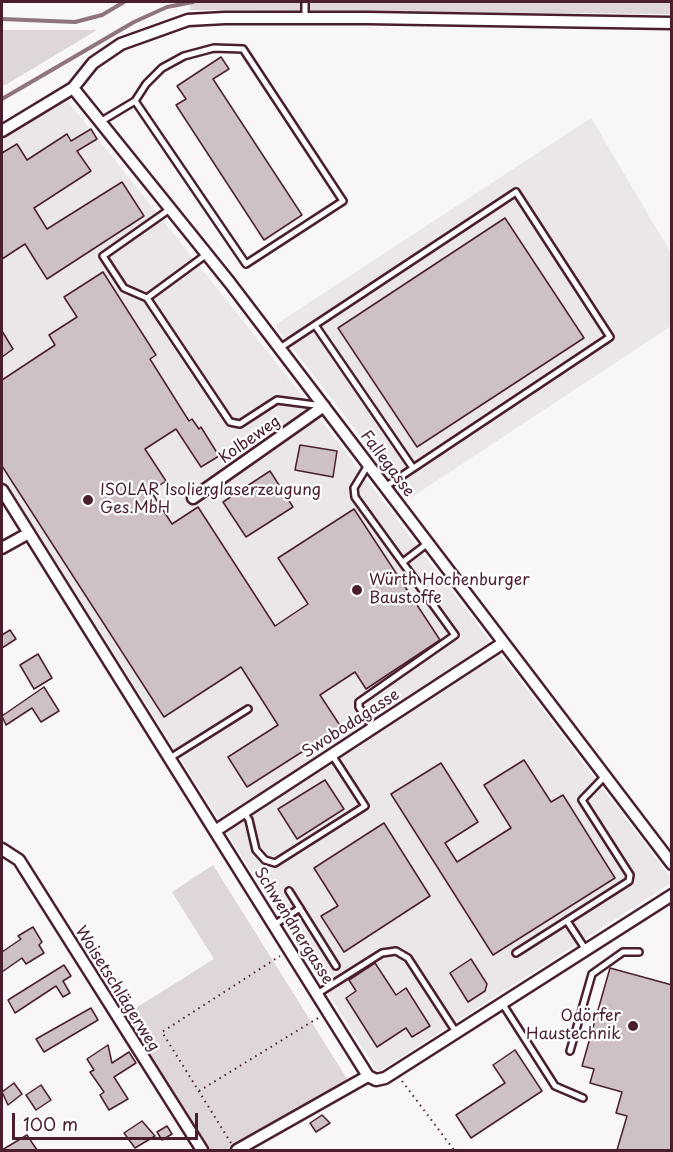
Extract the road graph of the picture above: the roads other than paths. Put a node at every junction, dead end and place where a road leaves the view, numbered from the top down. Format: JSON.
{"nodes":[{"id":1,"x":305,"y":9,"type":"edge"},
{"id":2,"x":672,"y":22,"type":"edge"},
{"id":3,"x":73,"y":88,"type":"junction"},
{"id":4,"x":135,"y":100,"type":"junction"},
{"id":5,"x":100,"y":122,"type":"junction"},
{"id":6,"x":2,"y":130,"type":"edge"},
{"id":7,"x":170,"y":209,"type":"junction"},
{"id":8,"x":207,"y":254,"type":"junction"},
{"id":9,"x":147,"y":298,"type":"junction"},
{"id":10,"x":315,"y":325,"type":"junction"},
{"id":11,"x":280,"y":348,"type":"junction"},
{"id":12,"x":324,"y":406,"type":"junction"},
{"id":13,"x":368,"y":464,"type":"junction"},
{"id":14,"x":412,"y":468,"type":"junction"},
{"id":15,"x":385,"y":487,"type":"junction"},
{"id":16,"x":2,"y":490,"type":"edge"},
{"id":17,"x":193,"y":498,"type":"dead end"},
{"id":18,"x":29,"y":533,"type":"junction"},
{"id":19,"x":428,"y":543,"type":"junction"},
{"id":20,"x":2,"y":548,"type":"edge"},
{"id":21,"x":403,"y":562,"type":"junction"},
{"id":22,"x":503,"y":643,"type":"junction"},
{"id":23,"x":248,"y":709,"type":"dead end"},
{"id":24,"x":373,"y":728,"type":"junction"},
{"id":25,"x":332,"y":755,"type":"junction"},
{"id":26,"x":170,"y":758,"type":"junction"},
{"id":27,"x":605,"y":776,"type":"junction"},
{"id":28,"x":244,"y":812,"type":"junction"},
{"id":29,"x":215,"y":831,"type":"junction"},
{"id":30,"x":2,"y":849,"type":"edge"},
{"id":31,"x":672,"y":864,"type":"edge"},
{"id":32,"x":289,"y":891,"type":"dead end"},
{"id":33,"x":672,"y":895,"type":"edge"},
{"id":34,"x":300,"y":909,"type":"junction"},
{"id":35,"x":567,"y":921,"type":"junction"},
{"id":36,"x":274,"y":925,"type":"junction"},
{"id":37,"x":586,"y":950,"type":"junction"},
{"id":38,"x":639,"y":952,"type":"dead end"},
{"id":39,"x":516,"y":953,"type":"dead end"},
{"id":40,"x":336,"y":966,"type":"dead end"},
{"id":41,"x":317,"y":994,"type":"junction"},
{"id":42,"x":502,"y":1003,"type":"junction"},
{"id":43,"x":456,"y":1032,"type":"junction"},
{"id":44,"x":570,"y":1051,"type":"dead end"},
{"id":45,"x":368,"y":1076,"type":"junction"},
{"id":46,"x":583,"y":1098,"type":"dead end"},
{"id":47,"x":202,"y":1150,"type":"edge"},
{"id":48,"x":236,"y":1150,"type":"edge"}],
"edges":[{"from":1,"to":2,"type":"street"},
{"from":1,"to":3,"type":"street"},
{"from":3,"to":5,"type":"street","name":"Fallegasse"},
{"from":3,"to":6,"type":"street"},
{"from":4,"to":4,"type":"lane"},
{"from":4,"to":5,"type":"lane"},
{"from":5,"to":7,"type":"street","name":"Fallegasse"},
{"from":7,"to":8,"type":"street","name":"Fallegasse"},
{"from":7,"to":9,"type":"lane"},
{"from":8,"to":9,"type":"lane"},
{"from":8,"to":11,"type":"street","name":"Fallegasse"},
{"from":9,"to":12,"type":"lane"},
{"from":10,"to":11,"type":"lane"},
{"from":10,"to":14,"type":"lane"},
{"from":10,"to":14,"type":"lane"},
{"from":11,"to":12,"type":"street","name":"Fallegasse"},
{"from":12,"to":13,"type":"street","name":"Fallegasse"},
{"from":12,"to":17,"type":"street","name":"Kolbeweg"},
{"from":13,"to":15,"type":"street","name":"Fallegasse"},
{"from":13,"to":21,"type":"lane"},
{"from":14,"to":15,"type":"lane"},
{"from":15,"to":19,"type":"street","name":"Fallegasse"},
{"from":16,"to":18,"type":"street","name":"Schwendnergasse"},
{"from":18,"to":20,"type":"street"},
{"from":18,"to":26,"type":"street","name":"Schwendnergasse"},
{"from":19,"to":21,"type":"lane"},
{"from":19,"to":22,"type":"street","name":"Fallegasse"},
{"from":21,"to":24,"type":"lane"},
{"from":22,"to":24,"type":"street","name":"Swobodagasse"},
{"from":22,"to":27,"type":"street","name":"Fallegasse"},
{"from":23,"to":26,"type":"lane"},
{"from":24,"to":25,"type":"street","name":"Swobodagasse"},
{"from":25,"to":28,"type":"street","name":"Swobodagasse"},
{"from":25,"to":28,"type":"lane"},
{"from":26,"to":29,"type":"street","name":"Schwendnergasse"},
{"from":27,"to":31,"type":"street","name":"Fallegasse"},
{"from":27,"to":35,"type":"lane"},
{"from":28,"to":29,"type":"street","name":"Swobodagasse"},
{"from":29,"to":36,"type":"street","name":"Schwendnergasse"},
{"from":30,"to":47,"type":"street","name":"Woisetschlägerweg"},
{"from":32,"to":34,"type":"lane"},
{"from":33,"to":37,"type":"street"},
{"from":34,"to":36,"type":"lane"},
{"from":34,"to":40,"type":"lane"},
{"from":35,"to":37,"type":"lane"},
{"from":35,"to":39,"type":"lane"},
{"from":36,"to":41,"type":"street","name":"Schwendnergasse"},
{"from":37,"to":42,"type":"street"},
{"from":38,"to":44,"type":"lane"},
{"from":41,"to":43,"type":"lane"},
{"from":41,"to":45,"type":"street","name":"Schwendnergasse"},
{"from":42,"to":43,"type":"street"},
{"from":42,"to":46,"type":"lane"},
{"from":43,"to":45,"type":"street"},
{"from":45,"to":48,"type":"street"}]}
